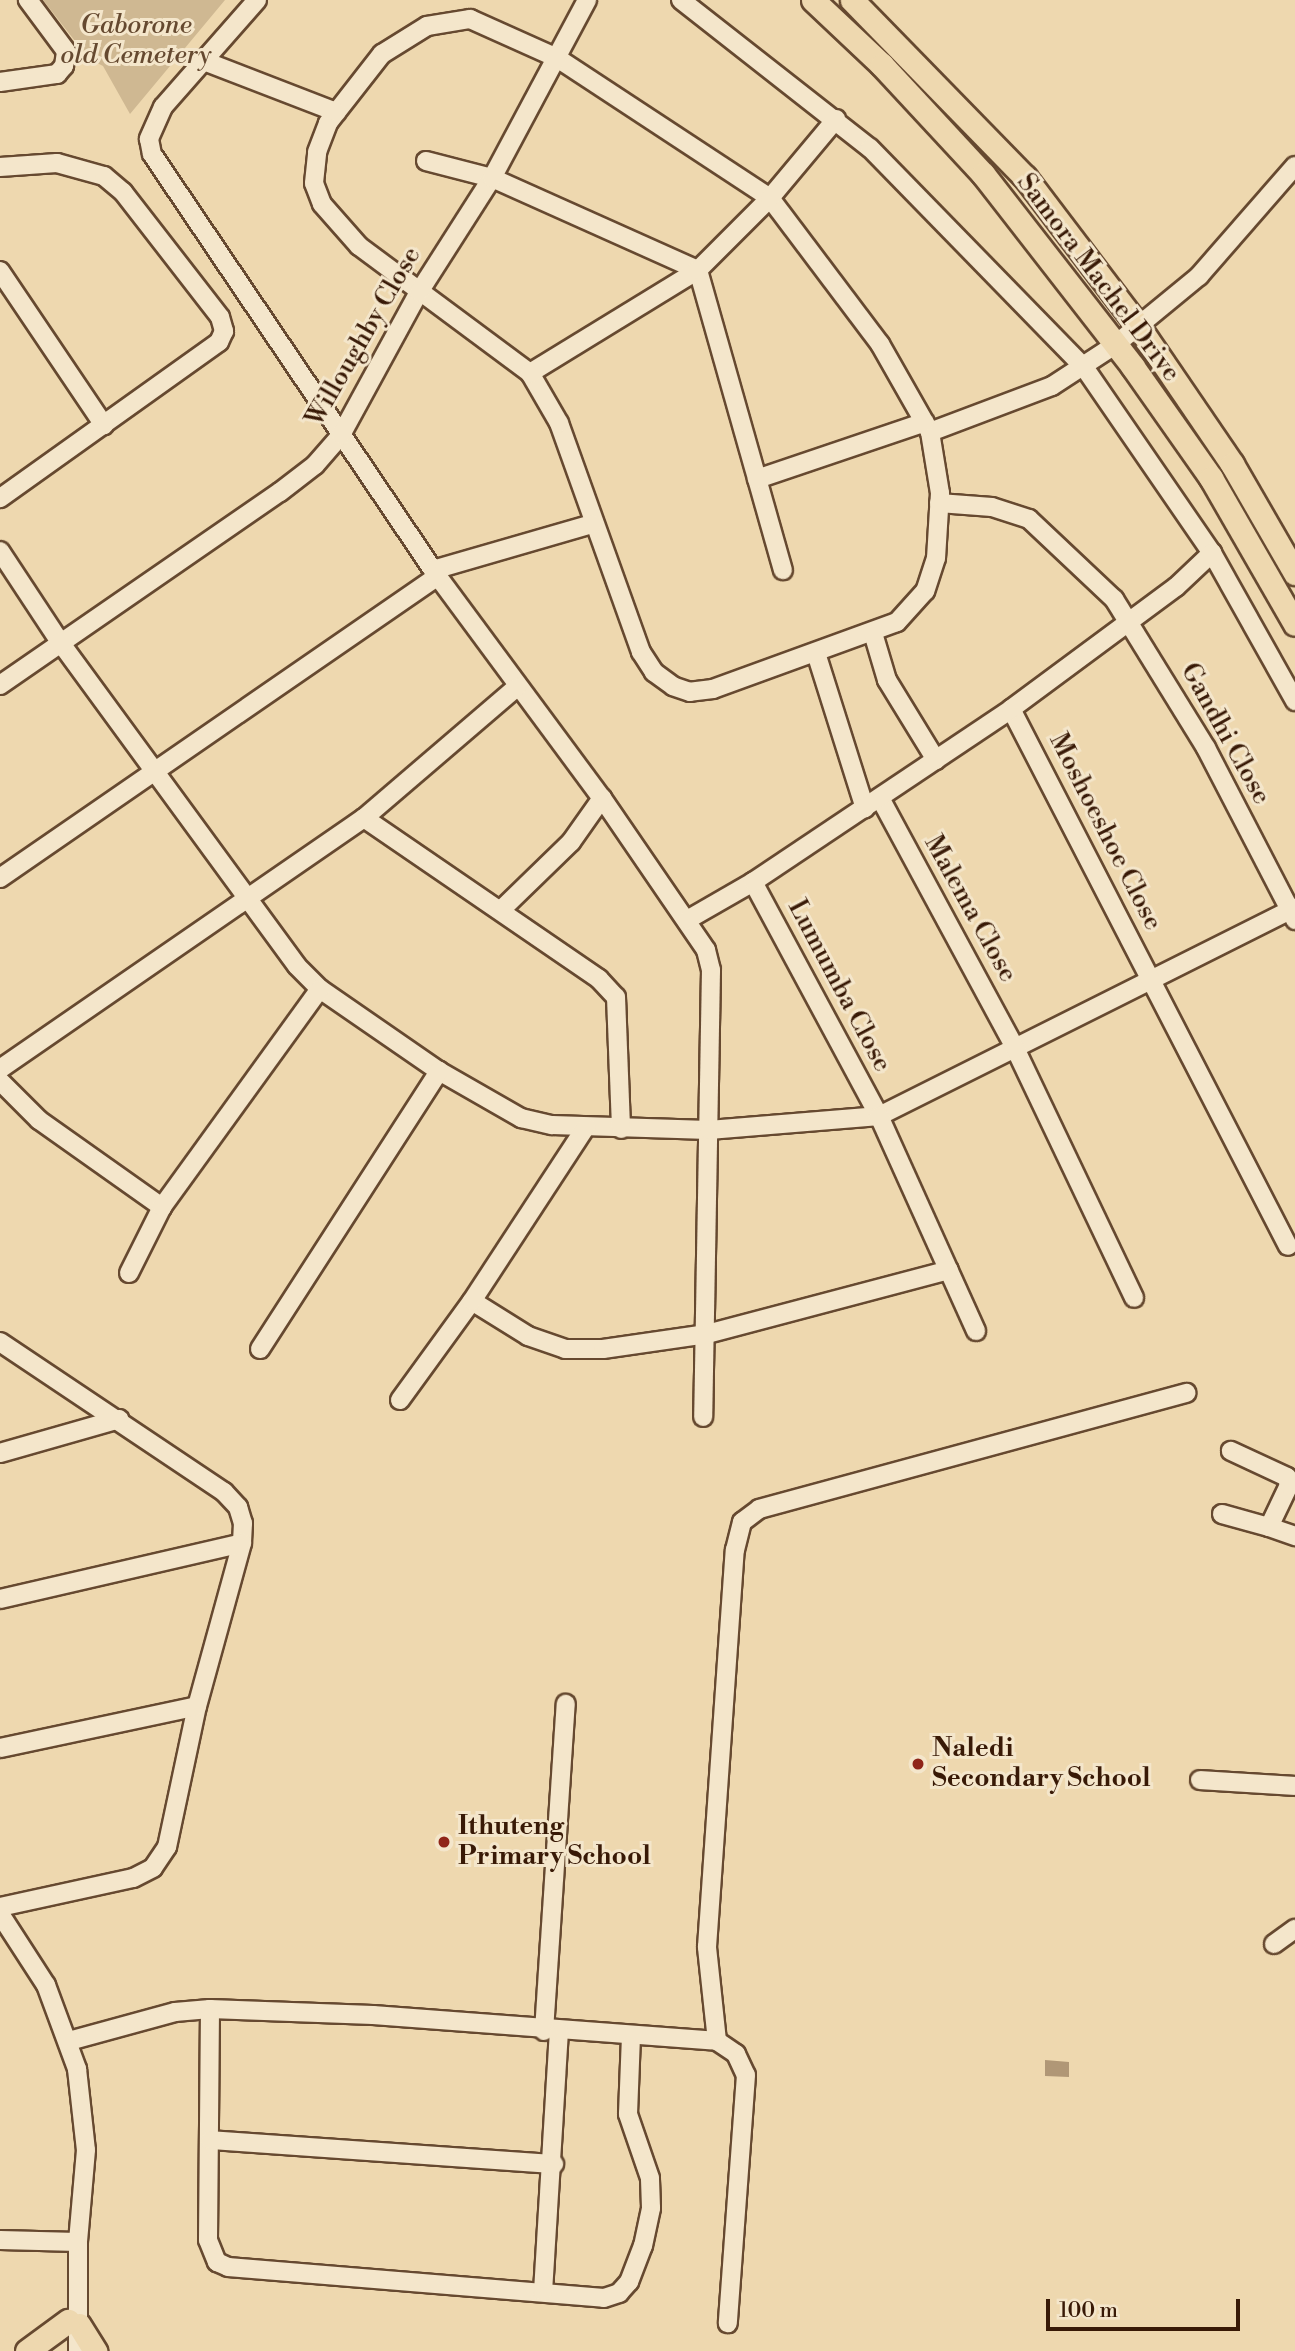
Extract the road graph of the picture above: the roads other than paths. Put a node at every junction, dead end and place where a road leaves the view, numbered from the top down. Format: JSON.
{"nodes":[{"id":1,"x":28,"y":0,"type":"edge"},
{"id":2,"x":257,"y":0,"type":"edge"},
{"id":3,"x":587,"y":0,"type":"edge"},
{"id":4,"x":681,"y":0,"type":"edge"},
{"id":5,"x":813,"y":0,"type":"edge"},
{"id":6,"x":852,"y":0,"type":"edge"},
{"id":7,"x":557,"y":58,"type":"junction"},
{"id":8,"x":204,"y":61,"type":"junction"},
{"id":9,"x":0,"y":82,"type":"edge"},
{"id":10,"x":336,"y":112,"type":"junction"},
{"id":11,"x":836,"y":119,"type":"junction"},
{"id":12,"x":426,"y":161,"type":"dead end"},
{"id":13,"x":1295,"y":166,"type":"edge"},
{"id":14,"x":0,"y":167,"type":"edge"},
{"id":15,"x":492,"y":178,"type":"junction"},
{"id":16,"x":770,"y":198,"type":"junction"},
{"id":17,"x":698,"y":270,"type":"junction"},
{"id":18,"x":0,"y":271,"type":"edge"},
{"id":19,"x":419,"y":292,"type":"junction"},
{"id":20,"x":1138,"y":326,"type":"junction"},
{"id":21,"x":1115,"y":345,"type":"junction"},
{"id":22,"x":1084,"y":367,"type":"junction"},
{"id":23,"x":530,"y":373,"type":"junction"},
{"id":24,"x":104,"y":425,"type":"junction"},
{"id":25,"x":927,"y":427,"type":"junction"},
{"id":26,"x":341,"y":435,"type":"junction"},
{"id":27,"x":757,"y":479,"type":"junction"},
{"id":28,"x":0,"y":498,"type":"edge"},
{"id":29,"x":939,"y":503,"type":"junction"},
{"id":30,"x":592,"y":524,"type":"junction"},
{"id":31,"x":0,"y":551,"type":"edge"},
{"id":32,"x":1212,"y":553,"type":"junction"},
{"id":33,"x":783,"y":570,"type":"dead end"},
{"id":34,"x":435,"y":573,"type":"junction"},
{"id":35,"x":1295,"y":573,"type":"edge"},
{"id":36,"x":1131,"y":621,"type":"junction"},
{"id":37,"x":1295,"y":624,"type":"edge"},
{"id":38,"x":873,"y":633,"type":"junction"},
{"id":39,"x":60,"y":642,"type":"junction"},
{"id":40,"x":816,"y":653,"type":"junction"},
{"id":41,"x":0,"y":685,"type":"edge"},
{"id":42,"x":517,"y":687,"type":"junction"},
{"id":43,"x":1295,"y":701,"type":"edge"},
{"id":44,"x":1012,"y":709,"type":"junction"},
{"id":45,"x":936,"y":760,"type":"junction"},
{"id":46,"x":154,"y":770,"type":"junction"},
{"id":47,"x":602,"y":798,"type":"junction"},
{"id":48,"x":873,"y":803,"type":"junction"},
{"id":49,"x":363,"y":818,"type":"junction"},
{"id":50,"x":0,"y":878,"type":"edge"},
{"id":51,"x":753,"y":881,"type":"junction"},
{"id":52,"x":246,"y":897,"type":"junction"},
{"id":53,"x":501,"y":910,"type":"junction"},
{"id":54,"x":1293,"y":913,"type":"edge"},
{"id":55,"x":687,"y":920,"type":"junction"},
{"id":56,"x":1153,"y":980,"type":"junction"},
{"id":57,"x":320,"y":989,"type":"junction"},
{"id":58,"x":1014,"y":1046,"type":"junction"},
{"id":59,"x":0,"y":1069,"type":"edge"},
{"id":60,"x":439,"y":1071,"type":"junction"},
{"id":61,"x":0,"y":1081,"type":"edge"},
{"id":62,"x":879,"y":1116,"type":"junction"},
{"id":63,"x":586,"y":1127,"type":"junction"},
{"id":64,"x":621,"y":1129,"type":"junction"},
{"id":65,"x":709,"y":1130,"type":"junction"},
{"id":66,"x":162,"y":1207,"type":"junction"},
{"id":67,"x":1288,"y":1246,"type":"dead end"},
{"id":68,"x":949,"y":1270,"type":"junction"},
{"id":69,"x":129,"y":1273,"type":"dead end"},
{"id":70,"x":1134,"y":1298,"type":"dead end"},
{"id":71,"x":472,"y":1301,"type":"junction"},
{"id":72,"x":976,"y":1331,"type":"dead end"},
{"id":73,"x":706,"y":1334,"type":"junction"},
{"id":74,"x":0,"y":1342,"type":"edge"},
{"id":75,"x":260,"y":1349,"type":"dead end"},
{"id":76,"x":1186,"y":1393,"type":"dead end"},
{"id":77,"x":400,"y":1400,"type":"dead end"},
{"id":78,"x":703,"y":1417,"type":"dead end"},
{"id":79,"x":119,"y":1419,"type":"junction"},
{"id":80,"x":1231,"y":1451,"type":"dead end"},
{"id":81,"x":0,"y":1453,"type":"edge"},
{"id":82,"x":1222,"y":1514,"type":"dead end"},
{"id":83,"x":1269,"y":1527,"type":"junction"},
{"id":84,"x":1295,"y":1536,"type":"edge"},
{"id":85,"x":242,"y":1543,"type":"junction"},
{"id":86,"x":0,"y":1599,"type":"edge"},
{"id":87,"x":566,"y":1704,"type":"dead end"},
{"id":88,"x":197,"y":1706,"type":"junction"},
{"id":89,"x":0,"y":1748,"type":"edge"},
{"id":90,"x":1200,"y":1780,"type":"dead end"},
{"id":91,"x":1295,"y":1786,"type":"edge"},
{"id":92,"x":0,"y":1907,"type":"edge"},
{"id":93,"x":0,"y":1914,"type":"edge"},
{"id":94,"x":1295,"y":1929,"type":"edge"},
{"id":95,"x":1274,"y":1944,"type":"dead end"},
{"id":96,"x":210,"y":2009,"type":"junction"},
{"id":97,"x":551,"y":2031,"type":"junction"},
{"id":98,"x":631,"y":2035,"type":"junction"},
{"id":99,"x":69,"y":2041,"type":"junction"},
{"id":100,"x":717,"y":2041,"type":"junction"},
{"id":101,"x":210,"y":2140,"type":"junction"},
{"id":102,"x":554,"y":2164,"type":"junction"},
{"id":103,"x":0,"y":2240,"type":"edge"},
{"id":104,"x":78,"y":2242,"type":"junction"},
{"id":105,"x":543,"y":2292,"type":"junction"},
{"id":106,"x":74,"y":2323,"type":"junction"},
{"id":107,"x":728,"y":2323,"type":"dead end"},
{"id":108,"x":27,"y":2351,"type":"edge"},
{"id":109,"x":67,"y":2351,"type":"edge"},
{"id":110,"x":78,"y":2351,"type":"edge"},
{"id":111,"x":95,"y":2351,"type":"edge"}],
"edges":[{"from":1,"to":9,"type":"street"},
{"from":2,"to":8,"type":"street"},
{"from":3,"to":7,"type":"street","name":"Willoughby Close"},
{"from":4,"to":11,"type":"street"},
{"from":5,"to":21,"type":"main road","name":"Samora Machel Drive"},
{"from":6,"to":20,"type":"main road","name":"Samora Machel Drive"},
{"from":7,"to":10,"type":"street"},
{"from":7,"to":15,"type":"street","name":"Willoughby Close"},
{"from":7,"to":16,"type":"street"},
{"from":8,"to":10,"type":"street"},
{"from":8,"to":26,"type":"street"},
{"from":10,"to":19,"type":"street"},
{"from":11,"to":16,"type":"street"},
{"from":11,"to":22,"type":"street"},
{"from":12,"to":15,"type":"street"},
{"from":13,"to":20,"type":"street"},
{"from":14,"to":24,"type":"street"},
{"from":15,"to":17,"type":"street"},
{"from":15,"to":19,"type":"street","name":"Willoughby Close"},
{"from":16,"to":17,"type":"street"},
{"from":16,"to":25,"type":"street"},
{"from":17,"to":23,"type":"street"},
{"from":17,"to":27,"type":"street"},
{"from":18,"to":24,"type":"street"},
{"from":19,"to":23,"type":"street"},
{"from":19,"to":26,"type":"street","name":"Willoughby Close"},
{"from":20,"to":21,"type":"street"},
{"from":20,"to":35,"type":"main road","name":"Samora Machel Drive"},
{"from":21,"to":22,"type":"street"},
{"from":21,"to":37,"type":"main road","name":"Samora Machel Drive"},
{"from":22,"to":25,"type":"street"},
{"from":22,"to":32,"type":"street"},
{"from":23,"to":30,"type":"street"},
{"from":24,"to":28,"type":"street"},
{"from":25,"to":27,"type":"street"},
{"from":25,"to":29,"type":"street"},
{"from":26,"to":34,"type":"street"},
{"from":26,"to":39,"type":"street","name":"Willoughby Close"},
{"from":27,"to":33,"type":"street"},
{"from":29,"to":36,"type":"street","name":"Gandhi Close"},
{"from":29,"to":38,"type":"street"},
{"from":30,"to":34,"type":"street"},
{"from":30,"to":40,"type":"street"},
{"from":31,"to":39,"type":"street"},
{"from":32,"to":36,"type":"street"},
{"from":32,"to":43,"type":"street"},
{"from":34,"to":42,"type":"street"},
{"from":34,"to":46,"type":"street"},
{"from":36,"to":44,"type":"street"},
{"from":36,"to":54,"type":"street","name":"Gandhi Close"},
{"from":38,"to":40,"type":"street"},
{"from":38,"to":45,"type":"street"},
{"from":39,"to":41,"type":"street","name":"Willoughby Close"},
{"from":39,"to":46,"type":"street"},
{"from":40,"to":48,"type":"street","name":"Malema Close"},
{"from":42,"to":47,"type":"street"},
{"from":42,"to":49,"type":"street"},
{"from":44,"to":45,"type":"street"},
{"from":44,"to":56,"type":"street","name":"Moshoeshoe Close"},
{"from":45,"to":48,"type":"street"},
{"from":46,"to":50,"type":"street"},
{"from":46,"to":52,"type":"street"},
{"from":47,"to":53,"type":"street"},
{"from":47,"to":55,"type":"street"},
{"from":48,"to":51,"type":"street"},
{"from":48,"to":58,"type":"street","name":"Malema Close"},
{"from":49,"to":52,"type":"street"},
{"from":49,"to":53,"type":"street"},
{"from":51,"to":55,"type":"street"},
{"from":51,"to":62,"type":"street","name":"Lumumba Close"},
{"from":52,"to":57,"type":"street"},
{"from":52,"to":59,"type":"street"},
{"from":53,"to":64,"type":"street"},
{"from":54,"to":56,"type":"street"},
{"from":55,"to":65,"type":"street"},
{"from":56,"to":58,"type":"street"},
{"from":56,"to":67,"type":"street","name":"Moshoeshoe Close"},
{"from":57,"to":60,"type":"street"},
{"from":57,"to":66,"type":"street"},
{"from":58,"to":62,"type":"street"},
{"from":58,"to":70,"type":"street","name":"Malema Close"},
{"from":60,"to":63,"type":"street"},
{"from":60,"to":75,"type":"street"},
{"from":61,"to":66,"type":"street"},
{"from":62,"to":65,"type":"street"},
{"from":62,"to":68,"type":"street","name":"Lumumba Close"},
{"from":63,"to":64,"type":"street"},
{"from":63,"to":71,"type":"street"},
{"from":64,"to":65,"type":"street"},
{"from":65,"to":73,"type":"street"},
{"from":66,"to":69,"type":"street"},
{"from":68,"to":72,"type":"street","name":"Lumumba Close"},
{"from":68,"to":73,"type":"street"},
{"from":71,"to":73,"type":"street"},
{"from":71,"to":77,"type":"street"},
{"from":73,"to":78,"type":"street"},
{"from":74,"to":79,"type":"street"},
{"from":76,"to":100,"type":"street"},
{"from":79,"to":81,"type":"street"},
{"from":79,"to":85,"type":"street"},
{"from":80,"to":83,"type":"street"},
{"from":82,"to":83,"type":"street"},
{"from":83,"to":84,"type":"street"},
{"from":85,"to":86,"type":"street"},
{"from":85,"to":88,"type":"street"},
{"from":87,"to":97,"type":"street"},
{"from":88,"to":89,"type":"street"},
{"from":88,"to":92,"type":"street"},
{"from":90,"to":91,"type":"street"},
{"from":93,"to":99,"type":"street"},
{"from":94,"to":95,"type":"street"},
{"from":96,"to":97,"type":"street"},
{"from":96,"to":99,"type":"street"},
{"from":96,"to":101,"type":"street"},
{"from":97,"to":98,"type":"street"},
{"from":97,"to":102,"type":"street"},
{"from":98,"to":100,"type":"street"},
{"from":98,"to":105,"type":"street"},
{"from":99,"to":104,"type":"street"},
{"from":100,"to":107,"type":"street"},
{"from":101,"to":102,"type":"street"},
{"from":101,"to":105,"type":"street"},
{"from":102,"to":105,"type":"street"},
{"from":103,"to":104,"type":"street"},
{"from":104,"to":106,"type":"street"},
{"from":106,"to":108,"type":"main road"},
{"from":106,"to":109,"type":"street"},
{"from":106,"to":110,"type":"street"},
{"from":106,"to":111,"type":"main road"}]}
